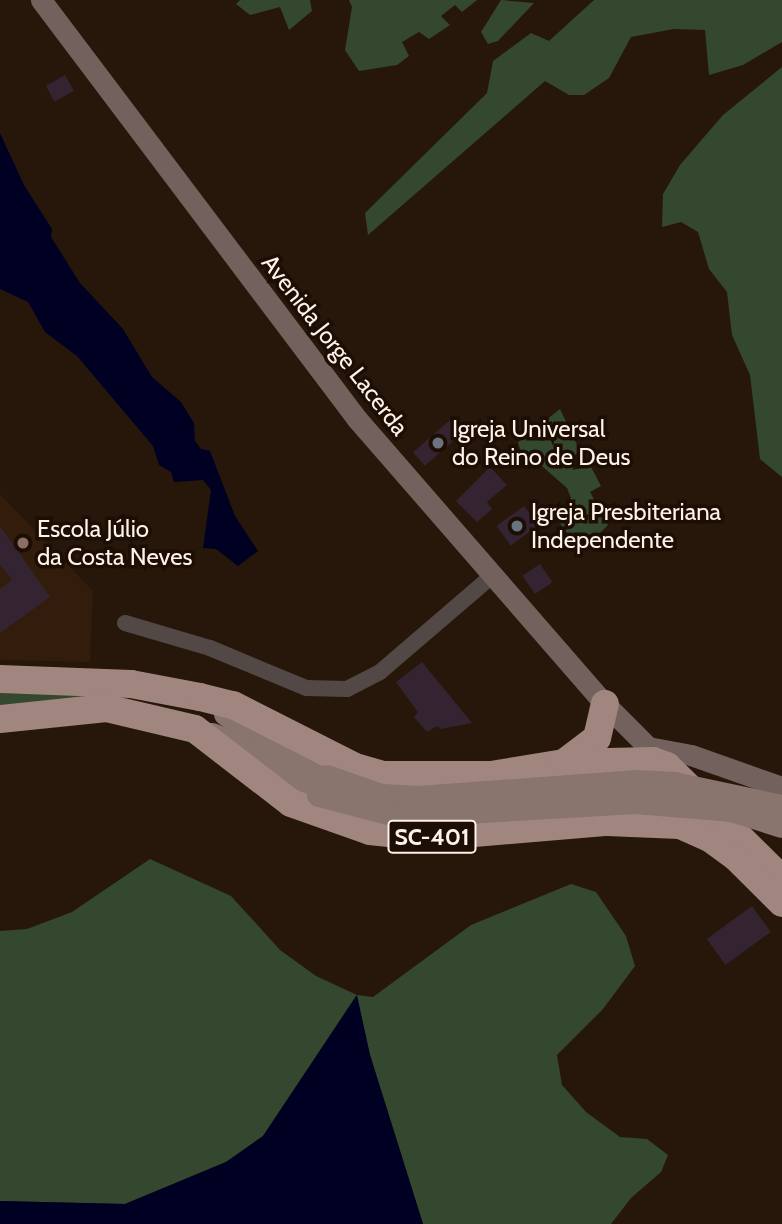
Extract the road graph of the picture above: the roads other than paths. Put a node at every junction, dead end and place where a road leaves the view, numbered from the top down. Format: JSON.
{"nodes":[{"id":1,"x":41,"y":0,"type":"edge"},
{"id":2,"x":492,"y":576,"type":"junction"},
{"id":3,"x":124,"y":623,"type":"dead end"},
{"id":4,"x":0,"y":679,"type":"edge"},
{"id":5,"x":200,"y":697,"type":"junction"},
{"id":6,"x":605,"y":704,"type":"junction"},
{"id":7,"x":0,"y":719,"type":"edge"},
{"id":8,"x":195,"y":729,"type":"junction"},
{"id":9,"x":657,"y":757,"type":"junction"},
{"id":10,"x":564,"y":763,"type":"junction"},
{"id":11,"x":323,"y":786,"type":"junction"},
{"id":12,"x":782,"y":787,"type":"edge"},
{"id":13,"x":782,"y":807,"type":"edge"},
{"id":14,"x":782,"y":826,"type":"edge"},
{"id":15,"x":782,"y":879,"type":"edge"},
{"id":16,"x":782,"y":903,"type":"edge"}],
"edges":[{"from":1,"to":2,"type":"main road","name":"Avenida Jorge Lacerda"},
{"from":2,"to":3,"type":"street"},
{"from":2,"to":6,"type":"main road","name":"Avenida Jorge Lacerda"},
{"from":4,"to":5,"type":"highway"},
{"from":5,"to":10,"type":"highway"},
{"from":5,"to":11,"type":"main road"},
{"from":6,"to":9,"type":"main road","name":"Avenida Jorge Lacerda"},
{"from":6,"to":10,"type":"highway"},
{"from":7,"to":8,"type":"highway","number":"SC-401"},
{"from":8,"to":11,"type":"main road"},
{"from":8,"to":16,"type":"highway","number":"SC-401"},
{"from":9,"to":10,"type":"highway"},
{"from":9,"to":12,"type":"main road"},
{"from":9,"to":15,"type":"highway"},
{"from":11,"to":13,"type":"main road","bridge":true},
{"from":11,"to":14,"type":"main road","bridge":true}]}
